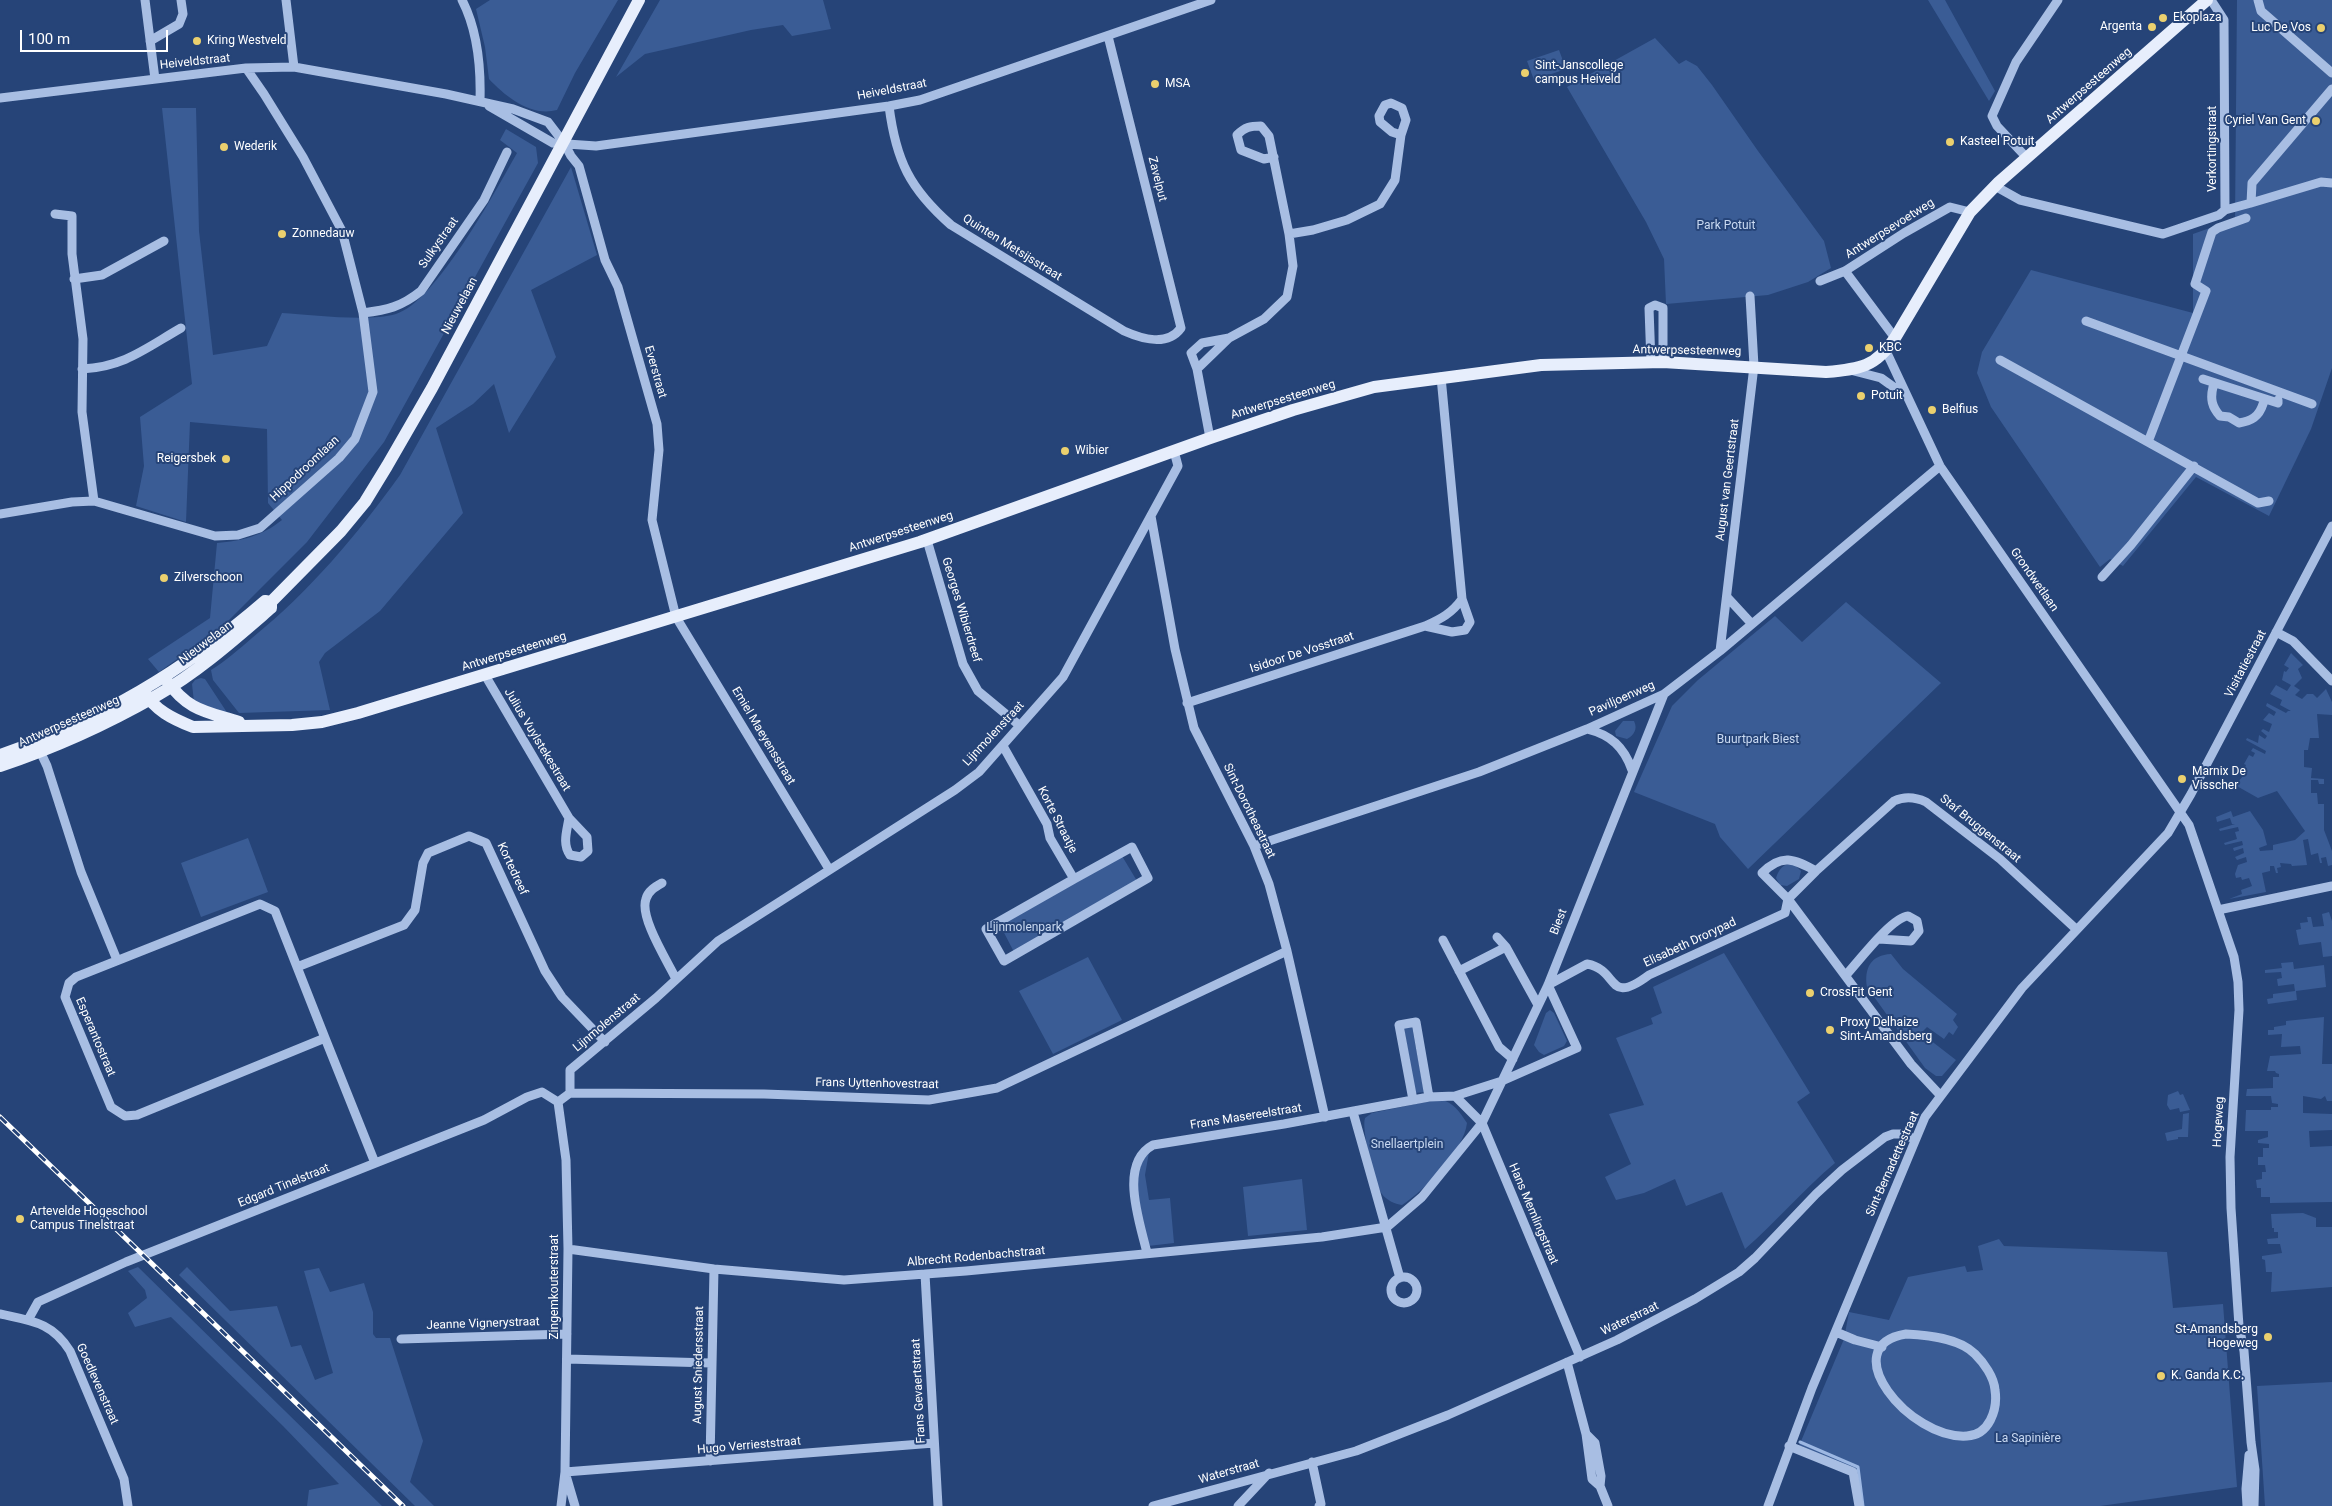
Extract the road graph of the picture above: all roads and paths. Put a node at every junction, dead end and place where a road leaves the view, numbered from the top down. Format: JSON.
{"nodes":[{"id":1,"x":144,"y":0,"type":"edge"},
{"id":2,"x":181,"y":0,"type":"edge"},
{"id":3,"x":286,"y":0,"type":"edge"},
{"id":4,"x":462,"y":0,"type":"edge"},
{"id":5,"x":639,"y":0,"type":"edge"},
{"id":6,"x":2058,"y":0,"type":"edge"},
{"id":7,"x":2207,"y":0,"type":"edge"},
{"id":8,"x":2211,"y":0,"type":"edge"},
{"id":9,"x":2258,"y":0,"type":"edge"},
{"id":10,"x":1207,"y":1,"type":"edge"},
{"id":11,"x":1108,"y":36,"type":"junction"},
{"id":12,"x":150,"y":41,"type":"junction"},
{"id":13,"x":294,"y":67,"type":"junction"},
{"id":14,"x":246,"y":68,"type":"junction"},
{"id":15,"x":2332,"y":73,"type":"edge"},
{"id":16,"x":155,"y":79,"type":"junction"},
{"id":17,"x":2332,"y":89,"type":"edge"},
{"id":18,"x":0,"y":98,"type":"edge"},
{"id":19,"x":480,"y":101,"type":"junction"},
{"id":20,"x":889,"y":106,"type":"junction"},
{"id":21,"x":1401,"y":135,"type":"dead end"},
{"id":22,"x":564,"y":142,"type":"junction"},
{"id":23,"x":507,"y":152,"type":"dead end"},
{"id":24,"x":1274,"y":157,"type":"junction"},
{"id":25,"x":2027,"y":158,"type":"junction"},
{"id":26,"x":2332,"y":183,"type":"edge"},
{"id":27,"x":1996,"y":186,"type":"junction"},
{"id":28,"x":2251,"y":203,"type":"junction"},
{"id":29,"x":2225,"y":210,"type":"junction"},
{"id":30,"x":1970,"y":212,"type":"junction"},
{"id":31,"x":55,"y":214,"type":"dead end"},
{"id":32,"x":2246,"y":218,"type":"dead end"},
{"id":33,"x":1289,"y":234,"type":"junction"},
{"id":34,"x":164,"y":241,"type":"dead end"},
{"id":35,"x":1846,"y":271,"type":"junction"},
{"id":36,"x":74,"y":279,"type":"junction"},
{"id":37,"x":1820,"y":281,"type":"dead end"},
{"id":38,"x":1750,"y":296,"type":"dead end"},
{"id":39,"x":362,"y":313,"type":"junction"},
{"id":40,"x":2086,"y":321,"type":"dead end"},
{"id":41,"x":181,"y":328,"type":"dead end"},
{"id":42,"x":1181,"y":328,"type":"joint"},
{"id":43,"x":1229,"y":338,"type":"junction"},
{"id":44,"x":1895,"y":338,"type":"junction"},
{"id":45,"x":1886,"y":351,"type":"junction"},
{"id":46,"x":2181,"y":357,"type":"junction"},
{"id":47,"x":2000,"y":360,"type":"dead end"},
{"id":48,"x":1657,"y":362,"type":"junction"},
{"id":49,"x":1754,"y":366,"type":"junction"},
{"id":50,"x":82,"y":369,"type":"junction"},
{"id":51,"x":1197,"y":369,"type":"junction"},
{"id":52,"x":1850,"y":370,"type":"junction"},
{"id":53,"x":1441,"y":377,"type":"junction"},
{"id":54,"x":2204,"y":379,"type":"dead end"},
{"id":55,"x":2214,"y":384,"type":"junction"},
{"id":56,"x":2245,"y":386,"type":"junction"},
{"id":57,"x":2280,"y":395,"type":"junction"},
{"id":58,"x":1906,"y":396,"type":"junction"},
{"id":59,"x":2264,"y":402,"type":"junction"},
{"id":60,"x":2312,"y":404,"type":"dead end"},
{"id":61,"x":1210,"y":438,"type":"junction"},
{"id":62,"x":2148,"y":442,"type":"junction"},
{"id":63,"x":1174,"y":451,"type":"junction"},
{"id":64,"x":1940,"y":466,"type":"junction"},
{"id":65,"x":2194,"y":466,"type":"junction"},
{"id":66,"x":94,"y":501,"type":"junction"},
{"id":67,"x":2269,"y":501,"type":"dead end"},
{"id":68,"x":0,"y":514,"type":"edge"},
{"id":69,"x":1151,"y":516,"type":"junction"},
{"id":70,"x":2332,"y":526,"type":"edge"},
{"id":71,"x":927,"y":540,"type":"junction"},
{"id":72,"x":2102,"y":577,"type":"dead end"},
{"id":73,"x":1727,"y":597,"type":"junction"},
{"id":74,"x":1462,"y":599,"type":"junction"},
{"id":75,"x":676,"y":616,"type":"junction"},
{"id":76,"x":1751,"y":623,"type":"junction"},
{"id":77,"x":1425,"y":626,"type":"junction"},
{"id":78,"x":2276,"y":632,"type":"junction"},
{"id":79,"x":1720,"y":651,"type":"junction"},
{"id":80,"x":485,"y":675,"type":"junction"},
{"id":81,"x":2332,"y":681,"type":"edge"},
{"id":82,"x":168,"y":682,"type":"junction"},
{"id":83,"x":1664,"y":694,"type":"junction"},
{"id":84,"x":146,"y":695,"type":"junction"},
{"id":85,"x":1187,"y":703,"type":"junction"},
{"id":86,"x":246,"y":724,"type":"junction"},
{"id":87,"x":1019,"y":725,"type":"junction"},
{"id":88,"x":1587,"y":729,"type":"junction"},
{"id":89,"x":1003,"y":746,"type":"junction"},
{"id":90,"x":38,"y":747,"type":"junction"},
{"id":91,"x":0,"y":755,"type":"edge"},
{"id":92,"x":0,"y":766,"type":"edge"},
{"id":93,"x":1632,"y":770,"type":"junction"},
{"id":94,"x":2181,"y":813,"type":"junction"},
{"id":95,"x":569,"y":818,"type":"dead end"},
{"id":96,"x":1254,"y":846,"type":"junction"},
{"id":97,"x":829,"y":869,"type":"junction"},
{"id":98,"x":1816,"y":871,"type":"junction"},
{"id":99,"x":1074,"y":879,"type":"junction"},
{"id":100,"x":662,"y":883,"type":"dead end"},
{"id":101,"x":2332,"y":886,"type":"edge"},
{"id":102,"x":1788,"y":899,"type":"junction"},
{"id":103,"x":2218,"y":910,"type":"junction"},
{"id":104,"x":2076,"y":930,"type":"junction"},
{"id":105,"x":1497,"y":938,"type":"dead end"},
{"id":106,"x":1879,"y":939,"type":"dead end"},
{"id":107,"x":1443,"y":940,"type":"dead end"},
{"id":108,"x":1506,"y":947,"type":"junction"},
{"id":109,"x":1287,"y":950,"type":"junction"},
{"id":110,"x":116,"y":960,"type":"junction"},
{"id":111,"x":297,"y":967,"type":"junction"},
{"id":112,"x":1459,"y":972,"type":"junction"},
{"id":113,"x":1846,"y":976,"type":"junction"},
{"id":114,"x":676,"y":979,"type":"junction"},
{"id":115,"x":1548,"y":985,"type":"junction"},
{"id":116,"x":1538,"y":1005,"type":"junction"},
{"id":117,"x":324,"y":1038,"type":"junction"},
{"id":118,"x":605,"y":1042,"type":"junction"},
{"id":119,"x":1513,"y":1059,"type":"junction"},
{"id":120,"x":1502,"y":1081,"type":"junction"},
{"id":121,"x":570,"y":1093,"type":"junction"},
{"id":122,"x":1940,"y":1095,"type":"junction"},
{"id":123,"x":1455,"y":1096,"type":"junction"},
{"id":124,"x":1429,"y":1097,"type":"junction"},
{"id":125,"x":1413,"y":1100,"type":"junction"},
{"id":126,"x":558,"y":1102,"type":"junction"},
{"id":127,"x":1353,"y":1112,"type":"junction"},
{"id":128,"x":1324,"y":1117,"type":"junction"},
{"id":129,"x":1482,"y":1124,"type":"junction"},
{"id":130,"x":1915,"y":1139,"type":"junction"},
{"id":131,"x":375,"y":1163,"type":"junction"},
{"id":132,"x":1387,"y":1227,"type":"junction"},
{"id":133,"x":568,"y":1249,"type":"junction"},
{"id":134,"x":1146,"y":1253,"type":"junction"},
{"id":135,"x":714,"y":1269,"type":"junction"},
{"id":136,"x":925,"y":1274,"type":"junction"},
{"id":137,"x":1400,"y":1278,"type":"dead end"},
{"id":138,"x":0,"y":1314,"type":"edge"},
{"id":139,"x":28,"y":1320,"type":"junction"},
{"id":140,"x":1836,"y":1332,"type":"junction"},
{"id":141,"x":567,"y":1334,"type":"junction"},
{"id":142,"x":401,"y":1339,"type":"dead end"},
{"id":143,"x":1882,"y":1347,"type":"junction"},
{"id":144,"x":1580,"y":1357,"type":"junction"},
{"id":145,"x":567,"y":1359,"type":"junction"},
{"id":146,"x":1567,"y":1362,"type":"junction"},
{"id":147,"x":711,"y":1363,"type":"junction"},
{"id":148,"x":2250,"y":1442,"type":"junction"},
{"id":149,"x":934,"y":1443,"type":"junction"},
{"id":150,"x":1789,"y":1446,"type":"junction"},
{"id":151,"x":710,"y":1461,"type":"junction"},
{"id":152,"x":1312,"y":1462,"type":"junction"},
{"id":153,"x":565,"y":1472,"type":"junction"},
{"id":154,"x":1269,"y":1473,"type":"junction"},
{"id":155,"x":128,"y":1506,"type":"edge"},
{"id":156,"x":561,"y":1506,"type":"edge"},
{"id":157,"x":576,"y":1506,"type":"edge"},
{"id":158,"x":938,"y":1506,"type":"edge"},
{"id":159,"x":1153,"y":1506,"type":"edge"},
{"id":160,"x":1238,"y":1506,"type":"edge"},
{"id":161,"x":1319,"y":1506,"type":"edge"},
{"id":162,"x":1608,"y":1506,"type":"edge"},
{"id":163,"x":1768,"y":1506,"type":"edge"},
{"id":164,"x":1858,"y":1506,"type":"edge"},
{"id":165,"x":2247,"y":1506,"type":"edge"},
{"id":166,"x":2254,"y":1506,"type":"edge"}],
"edges":[{"from":1,"to":12,"type":"street"},
{"from":2,"to":12,"type":"street"},
{"from":3,"to":13,"type":"street"},
{"from":4,"to":19,"type":"street"},
{"from":5,"to":22,"type":"main road","name":"Nieuwelaan"},
{"from":6,"to":25,"type":"street"},
{"from":7,"to":25,"type":"main road","name":"Antwerpsesteenweg"},
{"from":8,"to":29,"type":"street","name":"Verkortingstraat"},
{"from":9,"to":15,"type":"street"},
{"from":10,"to":11,"type":"street","name":"Heiveldstraat"},
{"from":11,"to":20,"type":"street","name":"Heiveldstraat"},
{"from":11,"to":42,"type":"street","name":"Zavelput"},
{"from":12,"to":16,"type":"street"},
{"from":13,"to":14,"type":"street","name":"Heiveldstraat"},
{"from":13,"to":19,"type":"street","name":"Heiveldstraat"},
{"from":14,"to":16,"type":"street","name":"Heiveldstraat"},
{"from":14,"to":39,"type":"street","name":"Hippodroomlaan"},
{"from":16,"to":18,"type":"street","name":"Heiveldstraat"},
{"from":17,"to":28,"type":"street"},
{"from":19,"to":22,"type":"street","name":"Heiveldstraat"},
{"from":19,"to":22,"type":"street","name":"Heiveldstraat"},
{"from":20,"to":22,"type":"street","name":"Heiveldstraat"},
{"from":20,"to":42,"type":"street","name":"Quinten Metsijsstraat"},
{"from":21,"to":33,"type":"street"},
{"from":22,"to":75,"type":"street","name":"Everstraat"},
{"from":22,"to":82,"type":"main road","name":"Nieuwelaan"},
{"from":23,"to":39,"type":"street","name":"Sulkystraat"},
{"from":24,"to":24,"type":"street"},
{"from":24,"to":33,"type":"street"},
{"from":25,"to":27,"type":"main road","name":"Antwerpsesteenweg"},
{"from":26,"to":28,"type":"street"},
{"from":27,"to":29,"type":"street","name":"Verkortingstraat"},
{"from":27,"to":30,"type":"main road","name":"Antwerpsesteenweg"},
{"from":28,"to":29,"type":"street"},
{"from":30,"to":35,"type":"street","name":"Antwerpsevoetweg"},
{"from":30,"to":44,"type":"main road","name":"Antwerpsesteenweg"},
{"from":31,"to":36,"type":"street"},
{"from":32,"to":46,"type":"street"},
{"from":33,"to":43,"type":"street"},
{"from":34,"to":36,"type":"street"},
{"from":35,"to":37,"type":"street"},
{"from":35,"to":44,"type":"street","name":"Antwerpsevoetweg"},
{"from":36,"to":50,"type":"street"},
{"from":38,"to":49,"type":"street","name":"August van Geertstraat"},
{"from":39,"to":66,"type":"street","name":"Hippodroomlaan"},
{"from":40,"to":46,"type":"street"},
{"from":41,"to":50,"type":"street"},
{"from":43,"to":51,"type":"street"},
{"from":43,"to":51,"type":"street"},
{"from":44,"to":45,"type":"main road","name":"Antwerpsesteenweg"},
{"from":45,"to":52,"type":"main road","name":"Antwerpsesteenweg"},
{"from":45,"to":58,"type":"street","name":"Grondwetlaan"},
{"from":46,"to":56,"type":"street"},
{"from":46,"to":62,"type":"street"},
{"from":47,"to":62,"type":"street"},
{"from":48,"to":48,"type":"street"},
{"from":48,"to":49,"type":"main road","name":"Antwerpsesteenweg"},
{"from":48,"to":53,"type":"main road","name":"Antwerpsesteenweg"},
{"from":49,"to":52,"type":"main road","name":"Antwerpsesteenweg"},
{"from":49,"to":73,"type":"street","name":"August van Geertstraat"},
{"from":50,"to":66,"type":"street"},
{"from":51,"to":61,"type":"street"},
{"from":52,"to":58,"type":"street"},
{"from":53,"to":61,"type":"main road","name":"Antwerpsesteenweg"},
{"from":53,"to":74,"type":"street"},
{"from":54,"to":55,"type":"street"},
{"from":55,"to":56,"type":"street"},
{"from":55,"to":59,"type":"street"},
{"from":56,"to":57,"type":"street"},
{"from":56,"to":59,"type":"street"},
{"from":57,"to":59,"type":"street"},
{"from":57,"to":60,"type":"street"},
{"from":58,"to":64,"type":"street","name":"Grondwetlaan"},
{"from":61,"to":63,"type":"main road","name":"Antwerpsesteenweg"},
{"from":62,"to":65,"type":"street"},
{"from":63,"to":69,"type":"street","name":"Lijnmolenstraat"},
{"from":63,"to":71,"type":"main road","name":"Antwerpsesteenweg"},
{"from":64,"to":76,"type":"street","name":"Paviljoenweg"},
{"from":64,"to":94,"type":"street","name":"Grondwetlaan"},
{"from":65,"to":67,"type":"street"},
{"from":65,"to":72,"type":"street"},
{"from":66,"to":68,"type":"street","name":"Hippodroomlaan"},
{"from":69,"to":85,"type":"street","name":"Sint-Dorotheastraat"},
{"from":69,"to":87,"type":"street","name":"Lijnmolenstraat"},
{"from":70,"to":78,"type":"street","name":"Visitatiestraat"},
{"from":71,"to":75,"type":"main road","name":"Antwerpsesteenweg"},
{"from":71,"to":87,"type":"street","name":"Georges Wibierdreef"},
{"from":73,"to":76,"type":"street"},
{"from":73,"to":79,"type":"street","name":"August van Geertstraat"},
{"from":74,"to":77,"type":"street","name":"Isidoor De Vosstraat"},
{"from":74,"to":77,"type":"street"},
{"from":75,"to":80,"type":"main road","name":"Antwerpsesteenweg"},
{"from":75,"to":97,"type":"street","name":"Emiel Maeyensstraat"},
{"from":76,"to":79,"type":"street","name":"Paviljoenweg"},
{"from":77,"to":85,"type":"street","name":"Isidoor De Vosstraat"},
{"from":78,"to":81,"type":"street"},
{"from":78,"to":94,"type":"street","name":"Visitatiestraat"},
{"from":79,"to":83,"type":"street","name":"Paviljoenweg"},
{"from":80,"to":86,"type":"main road","name":"Antwerpsesteenweg"},
{"from":80,"to":95,"type":"street","name":"Julius Vuylstekestraat"},
{"from":82,"to":84,"type":"main road","name":"Nieuwelaan"},
{"from":82,"to":86,"type":"main road","name":"Antwerpsesteenweg"},
{"from":83,"to":88,"type":"street","name":"Paviljoenweg"},
{"from":83,"to":93,"type":"street","name":"Biest"},
{"from":84,"to":86,"type":"main road","name":"Antwerpsesteenweg"},
{"from":84,"to":90,"type":"main road","name":"Antwerpsesteenweg"},
{"from":85,"to":96,"type":"street","name":"Sint-Dorotheastraat"},
{"from":87,"to":89,"type":"street","name":"Lijnmolenstraat"},
{"from":88,"to":93,"type":"street"},
{"from":88,"to":96,"type":"street","name":"Paviljoenweg"},
{"from":89,"to":97,"type":"street","name":"Lijnmolenstraat"},
{"from":89,"to":99,"type":"street","name":"Korte Straatje"},
{"from":90,"to":91,"type":"main road","name":"Antwerpsesteenweg"},
{"from":90,"to":92,"type":"main road","name":"Antwerpsesteenweg"},
{"from":90,"to":110,"type":"street"},
{"from":93,"to":115,"type":"street","name":"Biest"},
{"from":94,"to":103,"type":"street","name":"Hogeweg"},
{"from":94,"to":104,"type":"street","name":"Sint-Bernadettestraat"},
{"from":96,"to":109,"type":"street","name":"Sint-Dorotheastraat"},
{"from":97,"to":114,"type":"street","name":"Lijnmolenstraat"},
{"from":98,"to":102,"type":"street","name":"Staf Bruggenstraat"},
{"from":98,"to":102,"type":"street"},
{"from":98,"to":104,"type":"street","name":"Staf Bruggenstraat"},
{"from":99,"to":99,"type":"street"},
{"from":100,"to":114,"type":"street"},
{"from":101,"to":103,"type":"street"},
{"from":102,"to":113,"type":"street"},
{"from":102,"to":115,"type":"street","name":"Elisabeth Drorypad"},
{"from":103,"to":148,"type":"street","name":"Hogeweg"},
{"from":104,"to":122,"type":"street","name":"Sint-Bernadettestraat"},
{"from":105,"to":108,"type":"street"},
{"from":106,"to":113,"type":"street"},
{"from":107,"to":112,"type":"street"},
{"from":108,"to":112,"type":"street"},
{"from":108,"to":116,"type":"street"},
{"from":109,"to":121,"type":"street","name":"Frans Uyttenhovestraat"},
{"from":109,"to":128,"type":"street","name":"Sint-Dorotheastraat"},
{"from":110,"to":111,"type":"street","name":"Esperantostraat"},
{"from":110,"to":117,"type":"street","name":"Esperantostraat"},
{"from":111,"to":117,"type":"street","name":"Esperantostraat"},
{"from":111,"to":118,"type":"street","name":"Kortedreef"},
{"from":112,"to":119,"type":"street"},
{"from":113,"to":122,"type":"street"},
{"from":114,"to":118,"type":"street","name":"Lijnmolenstraat"},
{"from":115,"to":116,"type":"street","name":"Biest"},
{"from":115,"to":120,"type":"street","name":"Frans Masereelstraat"},
{"from":116,"to":119,"type":"street","name":"Biest"},
{"from":117,"to":131,"type":"street","name":"Esperantostraat"},
{"from":118,"to":121,"type":"street","name":"Lijnmolenstraat"},
{"from":119,"to":120,"type":"street","name":"Biest"},
{"from":120,"to":123,"type":"street","name":"Frans Masereelstraat"},
{"from":120,"to":129,"type":"street"},
{"from":121,"to":126,"type":"street"},
{"from":122,"to":130,"type":"street","name":"Sint-Bernadettestraat"},
{"from":123,"to":124,"type":"street","name":"Frans Masereelstraat"},
{"from":123,"to":129,"type":"street"},
{"from":124,"to":125,"type":"street","name":"Frans Masereelstraat"},
{"from":124,"to":125,"type":"street"},
{"from":125,"to":127,"type":"street","name":"Frans Masereelstraat"},
{"from":126,"to":131,"type":"street","name":"Edgard Tinelstraat"},
{"from":126,"to":133,"type":"street","name":"Zingemkouterstraat"},
{"from":127,"to":128,"type":"street","name":"Frans Masereelstraat"},
{"from":127,"to":132,"type":"street"},
{"from":128,"to":134,"type":"street","name":"Frans Masereelstraat"},
{"from":129,"to":132,"type":"street"},
{"from":129,"to":144,"type":"street","name":"Hans Memlingstraat"},
{"from":130,"to":140,"type":"street","name":"Sint-Bernadettestraat"},
{"from":130,"to":144,"type":"street","name":"Waterstraat"},
{"from":131,"to":139,"type":"street","name":"Edgard Tinelstraat"},
{"from":132,"to":134,"type":"street","name":"Albrecht Rodenbachstraat"},
{"from":132,"to":137,"type":"street"},
{"from":133,"to":135,"type":"street","name":"Albrecht Rodenbachstraat"},
{"from":133,"to":141,"type":"street","name":"Zingemkouterstraat"},
{"from":134,"to":136,"type":"street","name":"Albrecht Rodenbachstraat"},
{"from":135,"to":136,"type":"street","name":"Albrecht Rodenbachstraat"},
{"from":135,"to":147,"type":"street","name":"August Sniedersstraat"},
{"from":136,"to":149,"type":"street","name":"Frans Gevaertstraat"},
{"from":138,"to":139,"type":"street","name":"Goedlevenstraat"},
{"from":139,"to":155,"type":"street","name":"Goedlevenstraat"},
{"from":140,"to":143,"type":"street"},
{"from":140,"to":150,"type":"street","name":"Sint-Bernadettestraat"},
{"from":141,"to":142,"type":"street","name":"Jeanne Vignerystraat"},
{"from":141,"to":145,"type":"street","name":"Zingemkouterstraat"},
{"from":143,"to":143,"type":"street"},
{"from":144,"to":146,"type":"street","name":"Waterstraat"},
{"from":145,"to":147,"type":"street"},
{"from":145,"to":153,"type":"street","name":"Zingemkouterstraat"},
{"from":146,"to":152,"type":"street","name":"Waterstraat"},
{"from":146,"to":162,"type":"street"},
{"from":147,"to":151,"type":"street","name":"August Sniedersstraat"},
{"from":148,"to":165,"type":"street","name":"Hogeweg"},
{"from":148,"to":166,"type":"street","name":"Hogeweg"},
{"from":149,"to":151,"type":"street","name":"Hugo Verrieststraat"},
{"from":149,"to":158,"type":"street","name":"Frans Gevaertstraat"},
{"from":150,"to":163,"type":"street","name":"Sint-Bernadettestraat"},
{"from":150,"to":164,"type":"street"},
{"from":151,"to":153,"type":"street","name":"Hugo Verrieststraat"},
{"from":152,"to":154,"type":"street","name":"Waterstraat"},
{"from":152,"to":161,"type":"street"},
{"from":153,"to":156,"type":"street","name":"Zingemkouterstraat"},
{"from":153,"to":157,"type":"street","name":"Zingemkouterstraat"},
{"from":154,"to":159,"type":"street","name":"Waterstraat"},
{"from":154,"to":160,"type":"street"}]}
